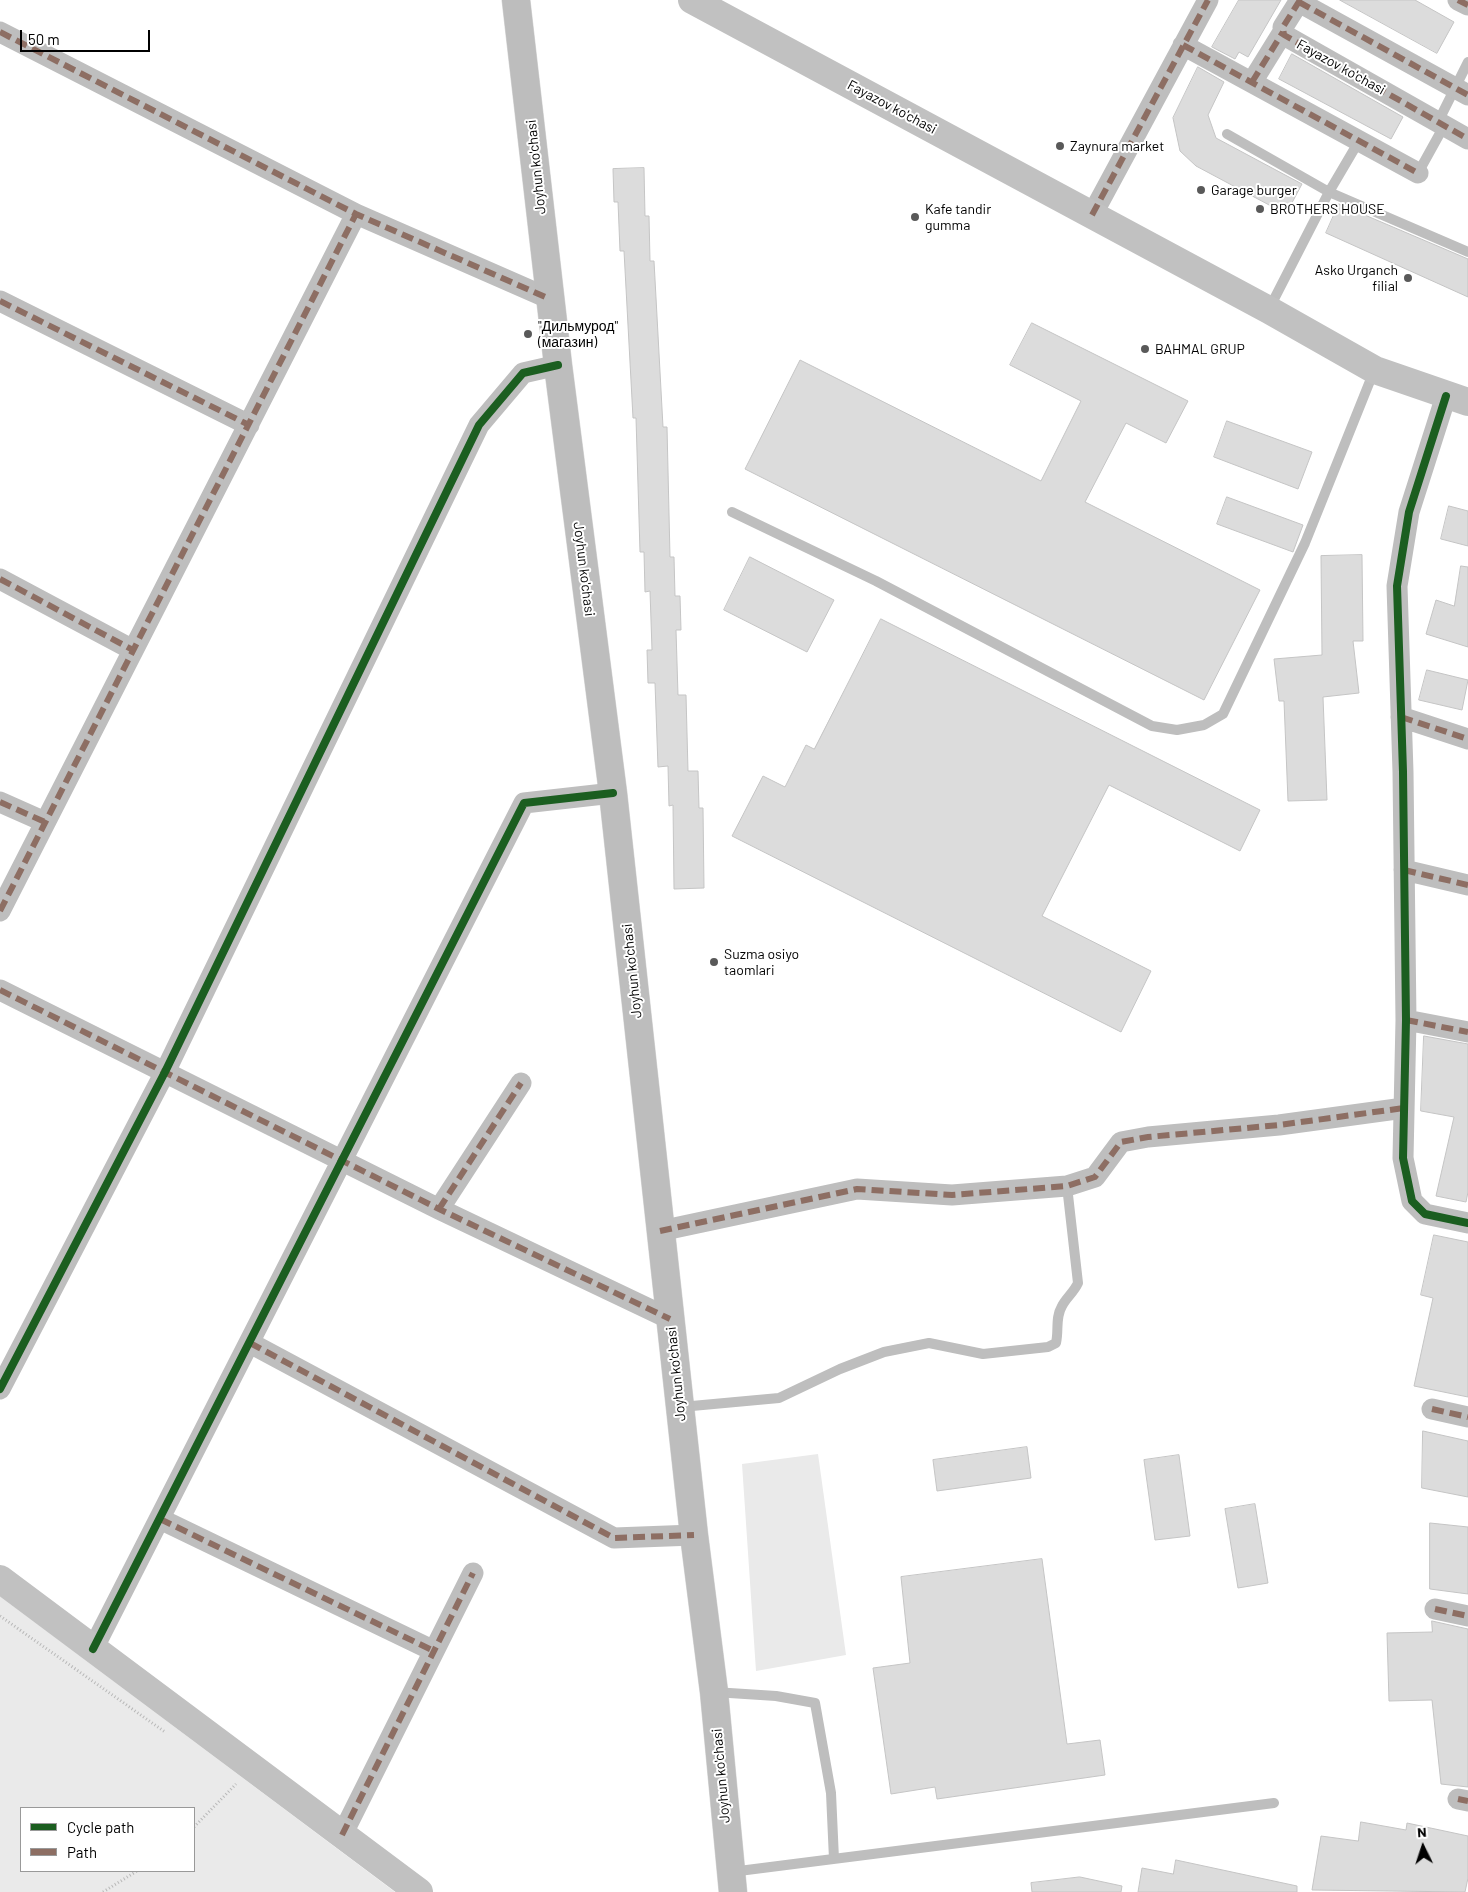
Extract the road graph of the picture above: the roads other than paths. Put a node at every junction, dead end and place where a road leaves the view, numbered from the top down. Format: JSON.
{"nodes":[{"id":1,"x":501,"y":0,"type":"edge"},
{"id":2,"x":516,"y":0,"type":"edge"},
{"id":3,"x":536,"y":0,"type":"edge"},
{"id":4,"x":1208,"y":0,"type":"edge"},
{"id":5,"x":1458,"y":0,"type":"edge"},
{"id":6,"x":698,"y":1,"type":"edge"},
{"id":7,"x":1299,"y":1,"type":"edge"},
{"id":8,"x":1468,"y":5,"type":"edge"},
{"id":9,"x":0,"y":32,"type":"edge"},
{"id":10,"x":1283,"y":32,"type":"junction"},
{"id":11,"x":1183,"y":44,"type":"junction"},
{"id":12,"x":523,"y":51,"type":"junction"},
{"id":13,"x":1468,"y":62,"type":"edge"},
{"id":14,"x":1252,"y":82,"type":"junction"},
{"id":15,"x":1462,"y":92,"type":"edge"},
{"id":16,"x":1441,"y":124,"type":"junction"},
{"id":17,"x":1227,"y":134,"type":"dead end"},
{"id":18,"x":1468,"y":139,"type":"edge"},
{"id":19,"x":1359,"y":141,"type":"junction"},
{"id":20,"x":1418,"y":173,"type":"joint"},
{"id":21,"x":1329,"y":192,"type":"junction"},
{"id":22,"x":356,"y":214,"type":"junction"},
{"id":23,"x":1092,"y":215,"type":"junction"},
{"id":24,"x":1468,"y":252,"type":"edge"},
{"id":25,"x":550,"y":299,"type":"junction"},
{"id":26,"x":0,"y":300,"type":"edge"},
{"id":27,"x":1269,"y":310,"type":"junction"},
{"id":28,"x":558,"y":365,"type":"junction"},
{"id":29,"x":1374,"y":370,"type":"junction"},
{"id":30,"x":1457,"y":399,"type":"edge"},
{"id":31,"x":248,"y":424,"type":"junction"},
{"id":32,"x":732,"y":512,"type":"dead end"},
{"id":33,"x":0,"y":579,"type":"edge"},
{"id":34,"x":134,"y":650,"type":"junction"},
{"id":35,"x":1401,"y":717,"type":"junction"},
{"id":36,"x":1468,"y":739,"type":"edge"},
{"id":37,"x":613,"y":793,"type":"junction"},
{"id":38,"x":0,"y":802,"type":"edge"},
{"id":39,"x":45,"y":822,"type":"junction"},
{"id":40,"x":1404,"y":870,"type":"junction"},
{"id":41,"x":1468,"y":885,"type":"edge"},
{"id":42,"x":0,"y":911,"type":"edge"},
{"id":43,"x":0,"y":990,"type":"edge"},
{"id":44,"x":1406,"y":1020,"type":"junction"},
{"id":45,"x":1468,"y":1032,"type":"edge"},
{"id":46,"x":164,"y":1072,"type":"junction"},
{"id":47,"x":522,"y":1083,"type":"dead end"},
{"id":48,"x":1404,"y":1108,"type":"junction"},
{"id":49,"x":343,"y":1161,"type":"junction"},
{"id":50,"x":1067,"y":1186,"type":"junction"},
{"id":51,"x":439,"y":1209,"type":"junction"},
{"id":52,"x":1461,"y":1222,"type":"edge"},
{"id":53,"x":660,"y":1231,"type":"junction"},
{"id":54,"x":670,"y":1319,"type":"junction"},
{"id":55,"x":250,"y":1343,"type":"junction"},
{"id":56,"x":0,"y":1389,"type":"edge"},
{"id":57,"x":680,"y":1408,"type":"junction"},
{"id":58,"x":1432,"y":1409,"type":"dead end"},
{"id":59,"x":1468,"y":1418,"type":"edge"},
{"id":60,"x":160,"y":1518,"type":"junction"},
{"id":61,"x":694,"y":1535,"type":"junction"},
{"id":62,"x":473,"y":1573,"type":"dead end"},
{"id":63,"x":0,"y":1578,"type":"edge"},
{"id":64,"x":1435,"y":1609,"type":"dead end"},
{"id":65,"x":1468,"y":1616,"type":"edge"},
{"id":66,"x":93,"y":1648,"type":"junction"},
{"id":67,"x":434,"y":1651,"type":"junction"},
{"id":68,"x":714,"y":1692,"type":"junction"},
{"id":69,"x":1274,"y":1803,"type":"dead end"},
{"id":70,"x":342,"y":1836,"type":"junction"},
{"id":71,"x":834,"y":1859,"type":"junction"},
{"id":72,"x":731,"y":1882,"type":"edge"},
{"id":73,"x":419,"y":1892,"type":"edge"}],
"edges":[{"from":1,"to":12,"type":"main road"},
{"from":2,"to":12,"type":"main road","name":"Joyhun ko'chasi"},
{"from":3,"to":12,"type":"main road"},
{"from":4,"to":11,"type":"street"},
{"from":5,"to":8,"type":"street"},
{"from":6,"to":23,"type":"main road","name":"Fayazov ko'chasi"},
{"from":7,"to":10,"type":"street","name":"Fayazov ko'chasi"},
{"from":7,"to":15,"type":"street","name":"Fayazov ko'chasi"},
{"from":9,"to":22,"type":"street"},
{"from":10,"to":14,"type":"street"},
{"from":10,"to":16,"type":"street","name":"Fayazov ko'chasi"},
{"from":11,"to":14,"type":"street"},
{"from":11,"to":23,"type":"street"},
{"from":12,"to":25,"type":"main road","name":"Joyhun ko'chasi"},
{"from":13,"to":15,"type":"lane"},
{"from":14,"to":19,"type":"street"},
{"from":15,"to":16,"type":"lane"},
{"from":16,"to":18,"type":"street","name":"Fayazov ko'chasi"},
{"from":16,"to":20,"type":"lane"},
{"from":17,"to":21,"type":"lane"},
{"from":19,"to":20,"type":"street"},
{"from":19,"to":21,"type":"lane"},
{"from":21,"to":24,"type":"lane"},
{"from":21,"to":27,"type":"lane"},
{"from":22,"to":25,"type":"street"},
{"from":22,"to":31,"type":"street"},
{"from":23,"to":27,"type":"main road","name":"Fayazov ko'chasi"},
{"from":25,"to":28,"type":"main road","name":"Joyhun ko'chasi"},
{"from":26,"to":31,"type":"street"},
{"from":27,"to":29,"type":"main road","name":"Fayazov ko'chasi"},
{"from":28,"to":37,"type":"main road","name":"Joyhun ko'chasi"},
{"from":28,"to":46,"type":"street"},
{"from":29,"to":30,"type":"main road","name":"Fayazov ko'chasi"},
{"from":29,"to":32,"type":"lane"},
{"from":30,"to":35,"type":"street"},
{"from":31,"to":34,"type":"street"},
{"from":33,"to":34,"type":"street"},
{"from":34,"to":39,"type":"street"},
{"from":35,"to":36,"type":"street"},
{"from":35,"to":40,"type":"street"},
{"from":37,"to":49,"type":"street"},
{"from":37,"to":53,"type":"main road","name":"Joyhun ko'chasi"},
{"from":38,"to":39,"type":"street"},
{"from":39,"to":42,"type":"street"},
{"from":40,"to":41,"type":"street"},
{"from":40,"to":44,"type":"street"},
{"from":43,"to":46,"type":"street"},
{"from":44,"to":45,"type":"street"},
{"from":44,"to":48,"type":"street"},
{"from":46,"to":49,"type":"street"},
{"from":46,"to":56,"type":"street"},
{"from":47,"to":51,"type":"street"},
{"from":48,"to":50,"type":"street"},
{"from":48,"to":52,"type":"street"},
{"from":49,"to":51,"type":"street"},
{"from":49,"to":55,"type":"street"},
{"from":50,"to":53,"type":"street"},
{"from":50,"to":57,"type":"lane"},
{"from":51,"to":54,"type":"street"},
{"from":53,"to":54,"type":"main road","name":"Joyhun ko'chasi"},
{"from":54,"to":57,"type":"main road","name":"Joyhun ko'chasi"},
{"from":55,"to":60,"type":"street"},
{"from":55,"to":61,"type":"street"},
{"from":57,"to":61,"type":"main road","name":"Joyhun ko'chasi"},
{"from":58,"to":59,"type":"street"},
{"from":60,"to":66,"type":"street"},
{"from":60,"to":67,"type":"street"},
{"from":61,"to":68,"type":"main road","name":"Joyhun ko'chasi"},
{"from":62,"to":67,"type":"street"},
{"from":63,"to":66,"type":"main road"},
{"from":64,"to":65,"type":"street"},
{"from":66,"to":70,"type":"main road"},
{"from":67,"to":70,"type":"street"},
{"from":68,"to":71,"type":"lane"},
{"from":68,"to":72,"type":"main road","name":"Joyhun ko'chasi"},
{"from":69,"to":71,"type":"lane"},
{"from":70,"to":73,"type":"main road"},
{"from":71,"to":72,"type":"lane"}]}
